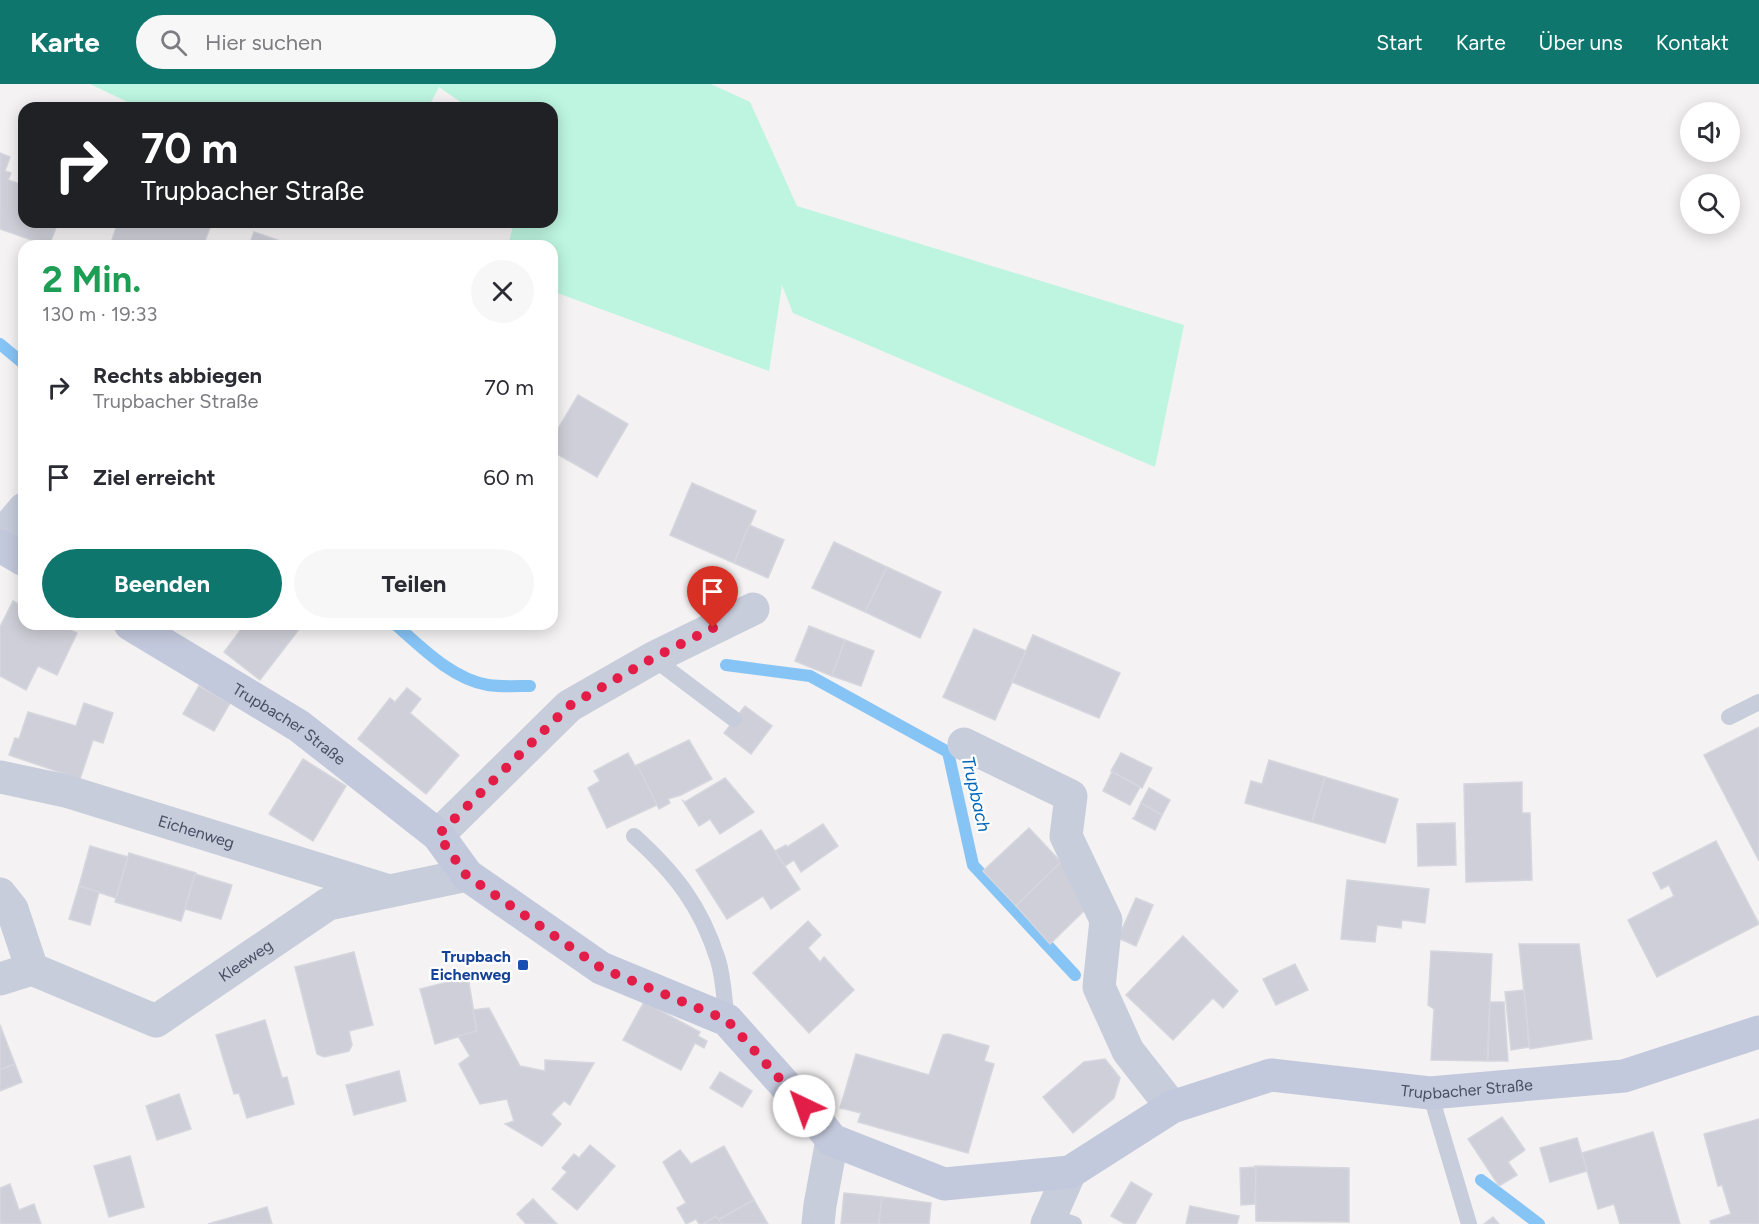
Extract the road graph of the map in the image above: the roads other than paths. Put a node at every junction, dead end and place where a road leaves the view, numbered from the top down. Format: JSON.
{"nodes":[{"id":1,"x":18,"y":516,"type":"edge"},
{"id":2,"x":0,"y":537,"type":"edge"},
{"id":3,"x":0,"y":546,"type":"edge"},
{"id":4,"x":18,"y":556,"type":"edge"},
{"id":5,"x":753,"y":609,"type":"dead end"},
{"id":6,"x":140,"y":630,"type":"edge"},
{"id":7,"x":653,"y":658,"type":"junction"},
{"id":8,"x":1759,"y":702,"type":"edge"},
{"id":9,"x":1729,"y":717,"type":"dead end"},
{"id":10,"x":734,"y":719,"type":"dead end"},
{"id":11,"x":964,"y":744,"type":"dead end"},
{"id":12,"x":0,"y":777,"type":"edge"},
{"id":13,"x":438,"y":835,"type":"junction"},
{"id":14,"x":634,"y":836,"type":"dead end"},
{"id":15,"x":466,"y":875,"type":"junction"},
{"id":16,"x":390,"y":892,"type":"junction"},
{"id":17,"x":0,"y":894,"type":"edge"},
{"id":18,"x":32,"y":969,"type":"junction"},
{"id":19,"x":0,"y":980,"type":"edge"},
{"id":20,"x":727,"y":1020,"type":"junction"},
{"id":21,"x":1759,"y":1032,"type":"edge"},
{"id":22,"x":1430,"y":1093,"type":"junction"},
{"id":23,"x":1172,"y":1107,"type":"junction"},
{"id":24,"x":832,"y":1140,"type":"junction"},
{"id":25,"x":1070,"y":1172,"type":"junction"},
{"id":26,"x":1057,"y":1221,"type":"edge"},
{"id":27,"x":818,"y":1224,"type":"edge"},
{"id":28,"x":1469,"y":1224,"type":"edge"}],
"edges":[{"from":1,"to":2,"type":"street"},
{"from":3,"to":4,"type":"street"},
{"from":5,"to":7,"type":"street"},
{"from":6,"to":13,"type":"street","name":"Trupbacher Straße"},
{"from":7,"to":10,"type":"lane"},
{"from":7,"to":13,"type":"street"},
{"from":8,"to":9,"type":"lane"},
{"from":11,"to":23,"type":"street"},
{"from":12,"to":16,"type":"street","name":"Eichenweg"},
{"from":13,"to":15,"type":"street","name":"Trupbacher Straße"},
{"from":14,"to":20,"type":"lane"},
{"from":15,"to":16,"type":"street","name":"Kleeweg"},
{"from":15,"to":20,"type":"street","name":"Trupbacher Straße"},
{"from":16,"to":18,"type":"street","name":"Kleeweg"},
{"from":17,"to":18,"type":"street"},
{"from":18,"to":19,"type":"street"},
{"from":20,"to":24,"type":"street","name":"Trupbacher Straße"},
{"from":21,"to":22,"type":"street","name":"Trupbacher Straße"},
{"from":22,"to":23,"type":"street","name":"Trupbacher Straße"},
{"from":22,"to":28,"type":"lane"},
{"from":23,"to":25,"type":"street","name":"Trupbacher Straße"},
{"from":24,"to":25,"type":"street","name":"Trupbacher Straße"},
{"from":24,"to":27,"type":"street"},
{"from":25,"to":26,"type":"street"}]}
